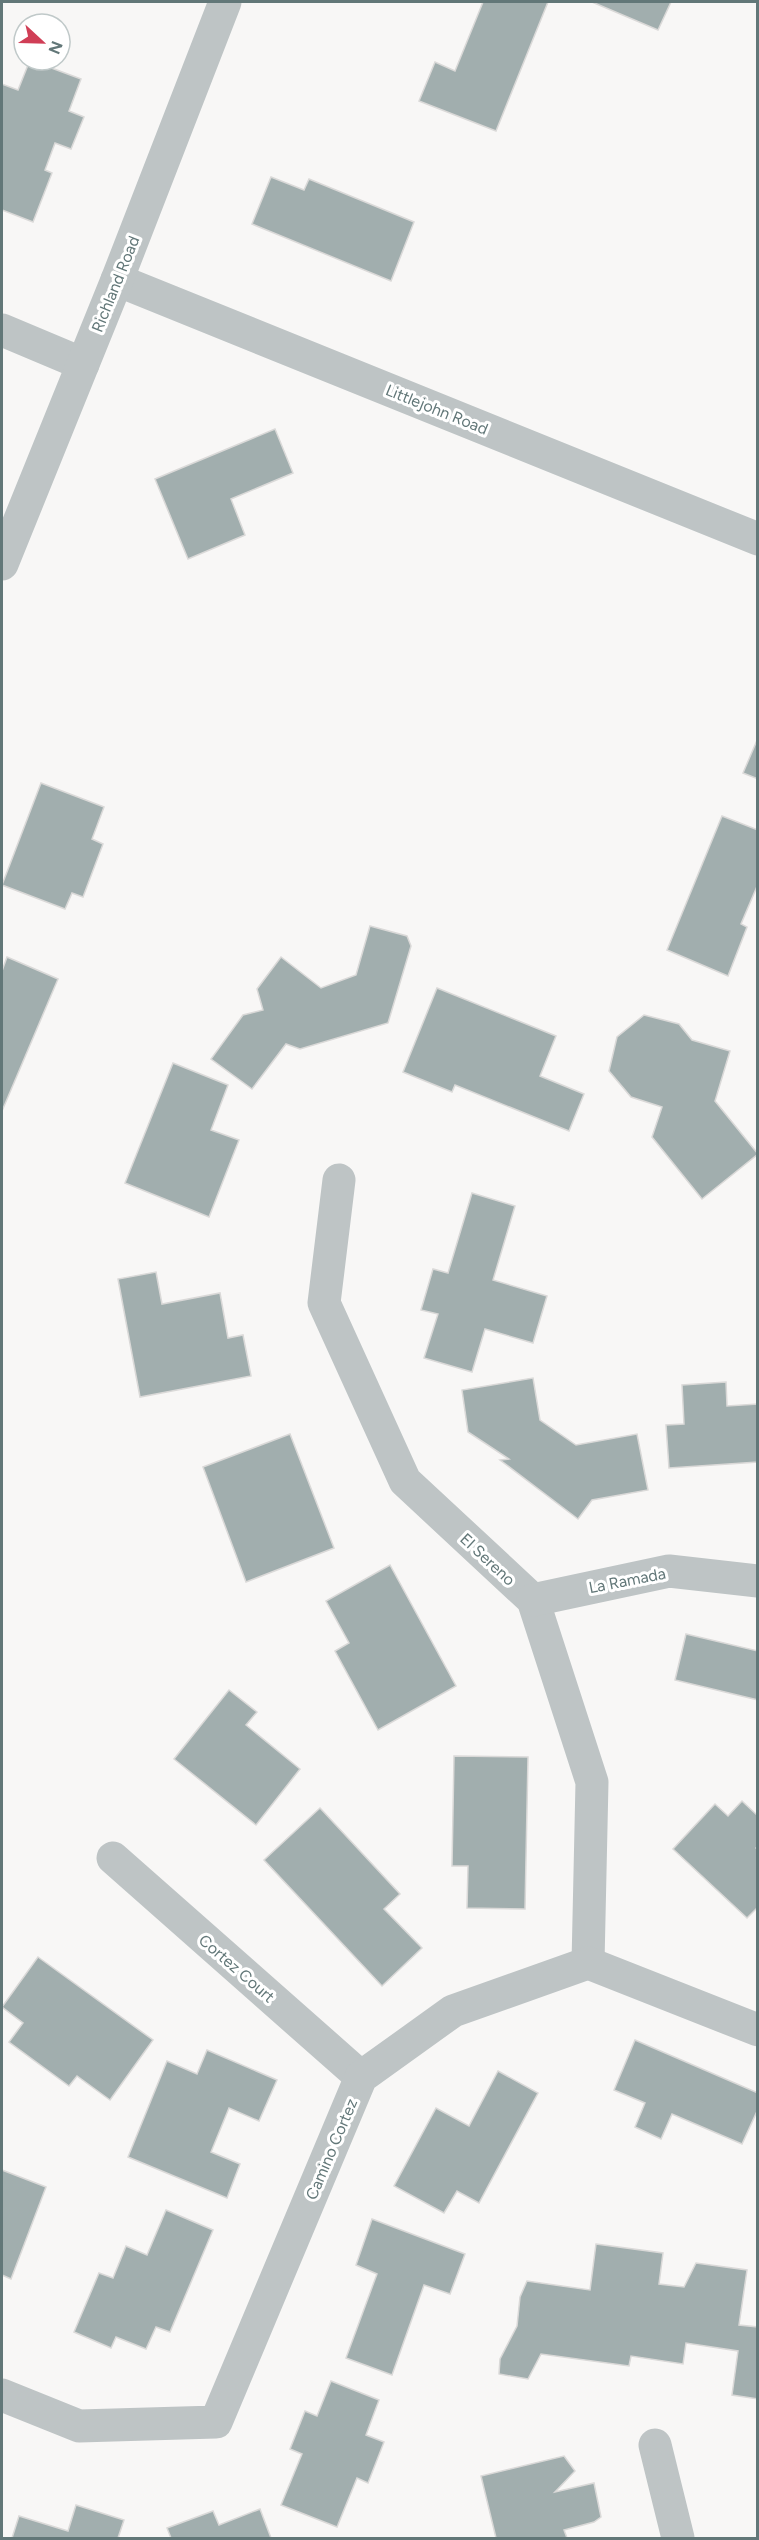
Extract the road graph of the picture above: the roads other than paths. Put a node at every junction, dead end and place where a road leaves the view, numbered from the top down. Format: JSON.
{"nodes":[{"id":1,"x":225,"y":2,"type":"edge"},
{"id":2,"x":117,"y":280,"type":"junction"},
{"id":3,"x":2,"y":330,"type":"edge"},
{"id":4,"x":83,"y":364,"type":"junction"},
{"id":5,"x":758,"y":539,"type":"edge"},
{"id":6,"x":2,"y":564,"type":"edge"},
{"id":7,"x":339,"y":1180,"type":"dead end"},
{"id":8,"x":758,"y":1581,"type":"edge"},
{"id":9,"x":533,"y":1600,"type":"junction"},
{"id":10,"x":113,"y":1858,"type":"dead end"},
{"id":11,"x":588,"y":1964,"type":"junction"},
{"id":12,"x":758,"y":2030,"type":"edge"},
{"id":13,"x":361,"y":2077,"type":"junction"},
{"id":14,"x":2,"y":2395,"type":"edge"},
{"id":15,"x":655,"y":2445,"type":"dead end"},
{"id":16,"x":678,"y":2538,"type":"edge"}],
"edges":[{"from":1,"to":2,"type":"street","name":"Richland Road"},
{"from":2,"to":4,"type":"street","name":"Richland Road"},
{"from":2,"to":5,"type":"street","name":"Littlejohn Road"},
{"from":3,"to":4,"type":"street"},
{"from":4,"to":6,"type":"street","name":"Richland Road"},
{"from":7,"to":9,"type":"street","name":"El Sereno"},
{"from":8,"to":9,"type":"street","name":"La Ramada"},
{"from":9,"to":11,"type":"street","name":"El Sereno"},
{"from":10,"to":13,"type":"street","name":"Cortez Court"},
{"from":11,"to":12,"type":"street"},
{"from":11,"to":13,"type":"street","name":"Camino Cortez"},
{"from":13,"to":14,"type":"street","name":"Camino Cortez"},
{"from":15,"to":16,"type":"street"}]}
